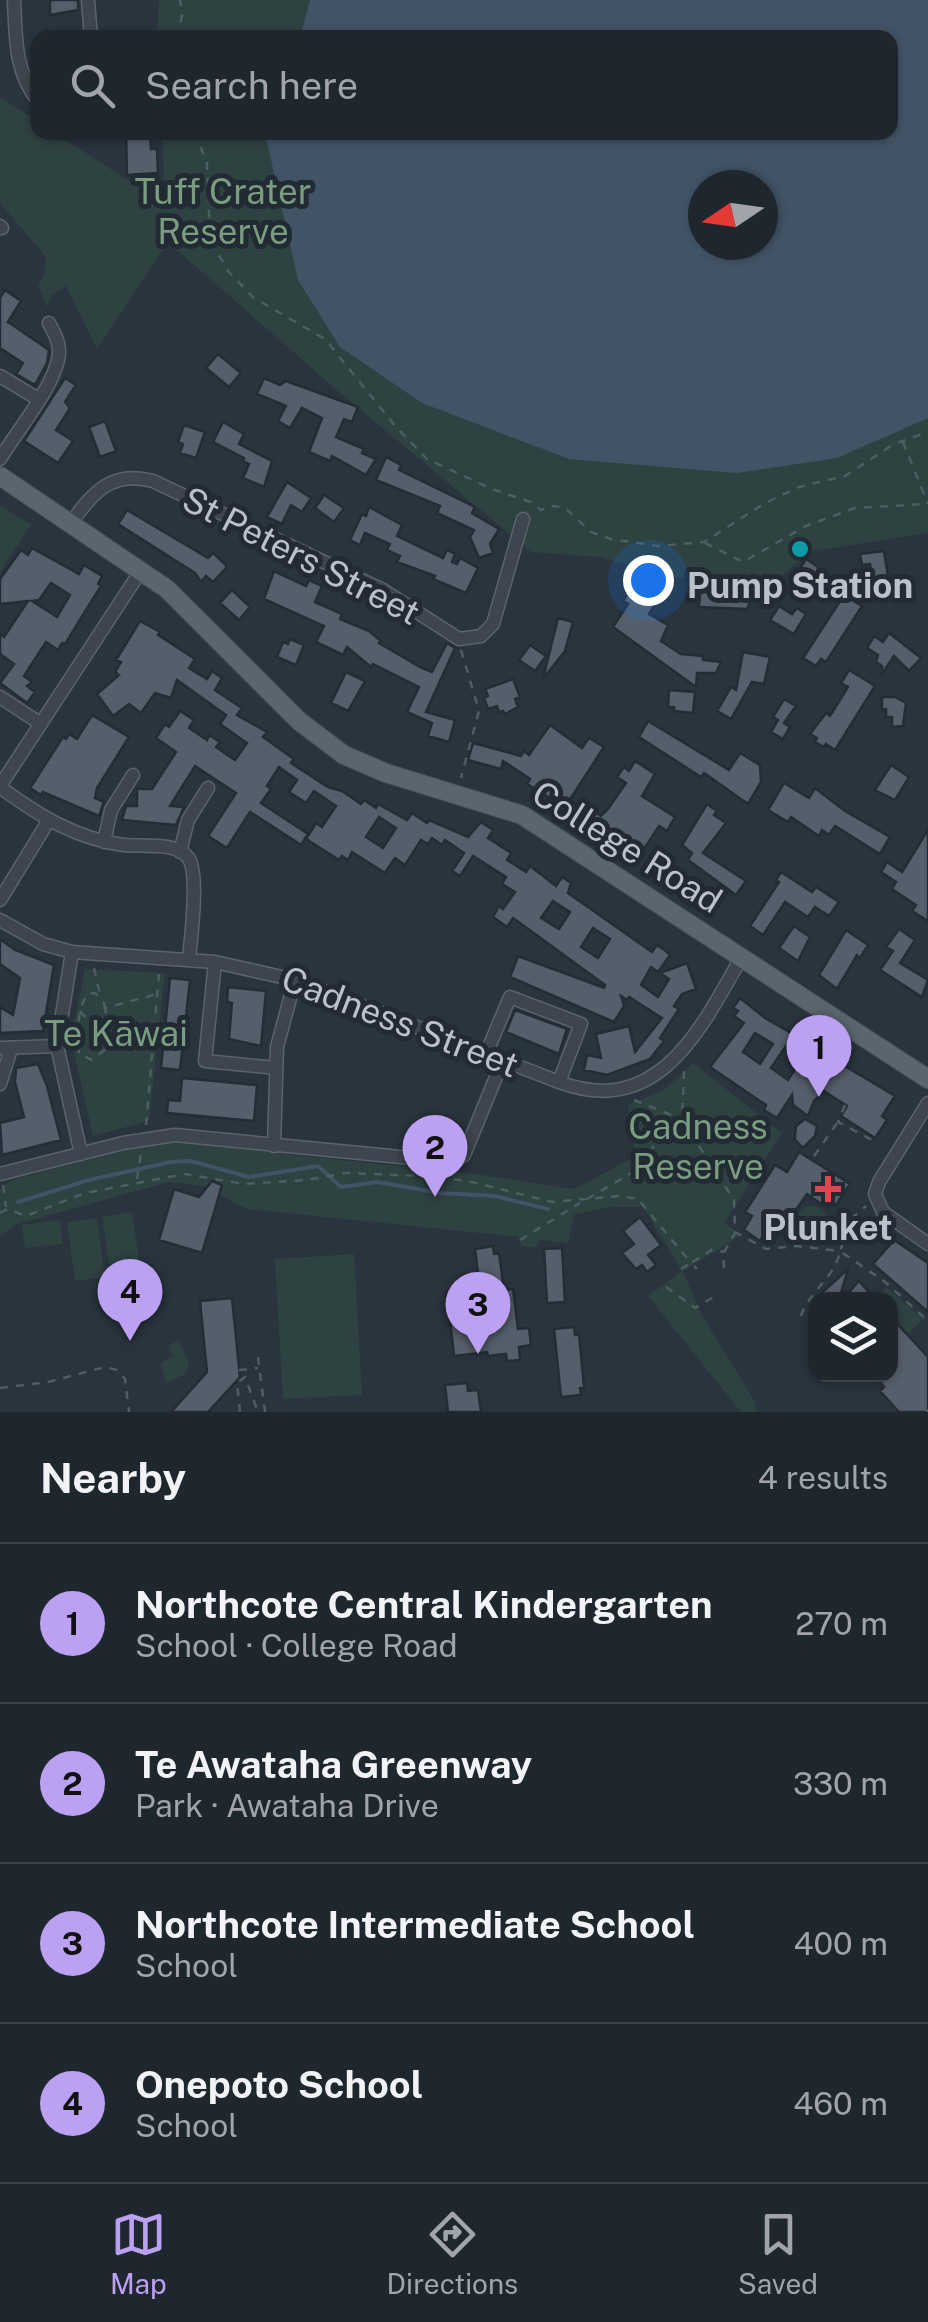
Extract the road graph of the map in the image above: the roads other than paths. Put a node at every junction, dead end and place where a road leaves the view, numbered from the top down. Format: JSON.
{"nodes":[{"id":1,"x":14,"y":0,"type":"edge"},
{"id":2,"x":88,"y":0,"type":"edge"},
{"id":3,"x":91,"y":30,"type":"edge"},
{"id":4,"x":30,"y":89,"type":"edge"},
{"id":5,"x":50,"y":323,"type":"dead end"},
{"id":6,"x":0,"y":376,"type":"edge"},
{"id":7,"x":38,"y":399,"type":"junction"},
{"id":8,"x":0,"y":459,"type":"edge"},
{"id":9,"x":0,"y":476,"type":"edge"},
{"id":10,"x":523,"y":518,"type":"dead end"},
{"id":11,"x":72,"y":522,"type":"junction"},
{"id":12,"x":142,"y":570,"type":"junction"},
{"id":13,"x":0,"y":696,"type":"edge"},
{"id":14,"x":42,"y":724,"type":"junction"},
{"id":15,"x":132,"y":774,"type":"dead end"},
{"id":16,"x":0,"y":786,"type":"edge"},
{"id":17,"x":208,"y":788,"type":"dead end"},
{"id":18,"x":49,"y":820,"type":"junction"},
{"id":19,"x":104,"y":842,"type":"junction"},
{"id":20,"x":180,"y":852,"type":"junction"},
{"id":21,"x":0,"y":900,"type":"edge"},
{"id":22,"x":0,"y":920,"type":"edge"},
{"id":23,"x":72,"y":952,"type":"junction"},
{"id":24,"x":741,"y":958,"type":"junction"},
{"id":25,"x":189,"y":959,"type":"junction"},
{"id":26,"x":214,"y":962,"type":"junction"},
{"id":27,"x":295,"y":980,"type":"junction"},
{"id":28,"x":57,"y":1046,"type":"junction"},
{"id":29,"x":5,"y":1048,"type":"edge"},
{"id":30,"x":486,"y":1054,"type":"junction"},
{"id":31,"x":503,"y":1060,"type":"junction"},
{"id":32,"x":276,"y":1068,"type":"junction"},
{"id":33,"x":928,"y":1079,"type":"edge"},
{"id":34,"x":559,"y":1082,"type":"junction"},
{"id":35,"x":0,"y":1084,"type":"edge"},
{"id":36,"x":928,"y":1103,"type":"edge"},
{"id":37,"x":274,"y":1146,"type":"junction"},
{"id":38,"x":81,"y":1154,"type":"junction"},
{"id":39,"x":1,"y":1174,"type":"edge"},
{"id":40,"x":928,"y":1244,"type":"edge"}],
"edges":[{"from":1,"to":4,"type":"street"},
{"from":2,"to":3,"type":"street"},
{"from":5,"to":7,"type":"street"},
{"from":6,"to":7,"type":"street"},
{"from":7,"to":8,"type":"street"},
{"from":9,"to":11,"type":"main road","name":"College Road"},
{"from":10,"to":11,"type":"street","name":"St Peters Street"},
{"from":11,"to":12,"type":"main road","name":"College Road"},
{"from":12,"to":14,"type":"street"},
{"from":12,"to":24,"type":"main road","name":"College Road"},
{"from":13,"to":14,"type":"street"},
{"from":14,"to":16,"type":"street"},
{"from":15,"to":19,"type":"street"},
{"from":16,"to":18,"type":"street"},
{"from":17,"to":20,"type":"street"},
{"from":18,"to":19,"type":"street"},
{"from":18,"to":21,"type":"street"},
{"from":19,"to":20,"type":"street"},
{"from":20,"to":25,"type":"street"},
{"from":22,"to":23,"type":"street","name":"Cadness Street"},
{"from":23,"to":25,"type":"street","name":"Cadness Street"},
{"from":23,"to":28,"type":"street"},
{"from":24,"to":33,"type":"main road","name":"College Road"},
{"from":24,"to":34,"type":"street","name":"Cadness Street"},
{"from":25,"to":26,"type":"street","name":"Cadness Street"},
{"from":26,"to":27,"type":"street","name":"Cadness Street"},
{"from":26,"to":32,"type":"street"},
{"from":27,"to":30,"type":"street","name":"Cadness Street"},
{"from":27,"to":32,"type":"street"},
{"from":28,"to":29,"type":"street"},
{"from":28,"to":38,"type":"street"},
{"from":29,"to":35,"type":"street"},
{"from":30,"to":31,"type":"street","name":"Cadness Street"},
{"from":30,"to":34,"type":"street"},
{"from":31,"to":34,"type":"street","name":"Cadness Street"},
{"from":31,"to":37,"type":"street"},
{"from":32,"to":37,"type":"street"},
{"from":36,"to":40,"type":"street"},
{"from":37,"to":38,"type":"street"},
{"from":38,"to":39,"type":"street"}]}
